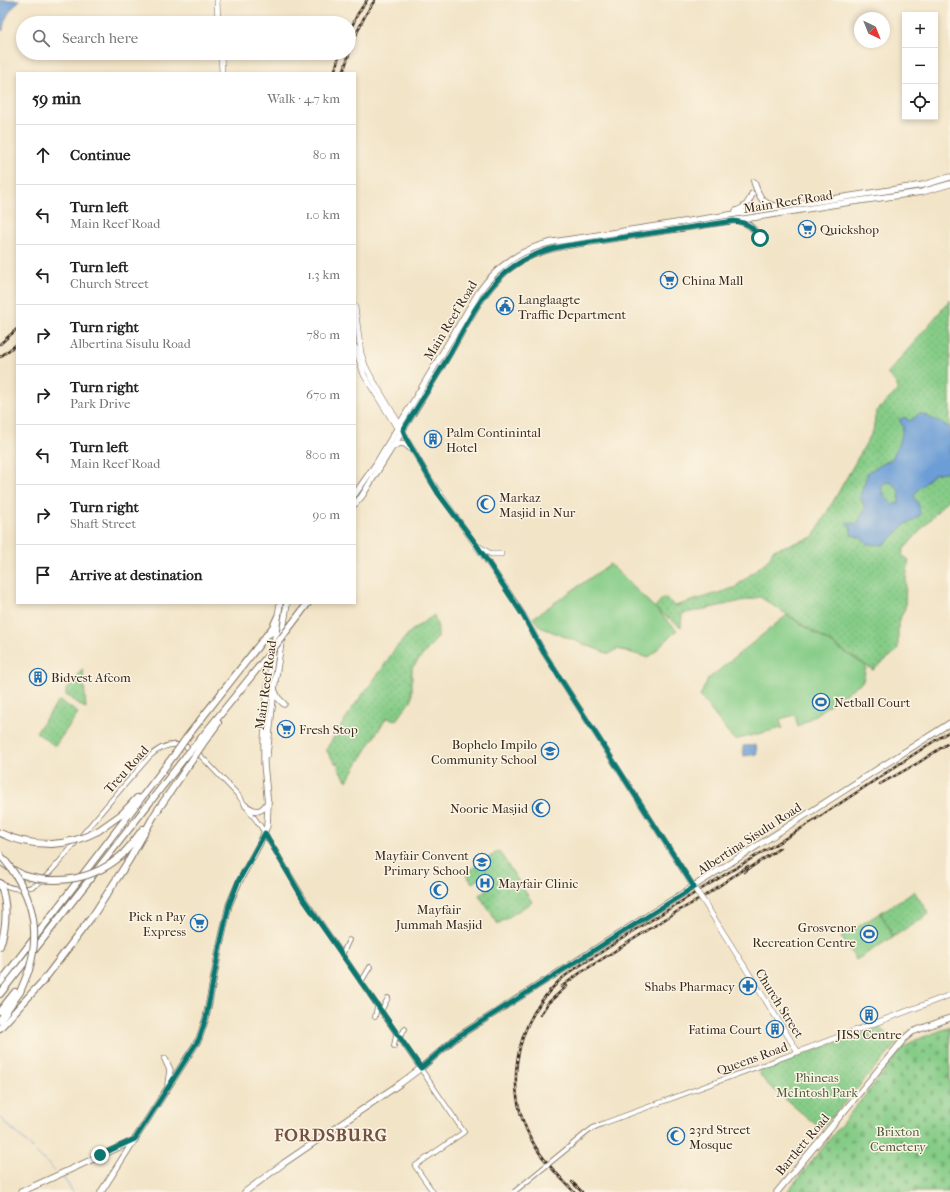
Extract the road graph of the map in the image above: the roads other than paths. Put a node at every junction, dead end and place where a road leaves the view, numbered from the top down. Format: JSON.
{"nodes":[{"id":1,"x":217,"y":0,"type":"edge"},
{"id":2,"x":218,"y":16,"type":"edge"},
{"id":3,"x":221,"y":60,"type":"edge"},
{"id":4,"x":222,"y":72,"type":"edge"},
{"id":5,"x":949,"y":179,"type":"edge"},
{"id":6,"x":754,"y":182,"type":"dead end"},
{"id":7,"x":752,"y":194,"type":"dead end"},
{"id":8,"x":782,"y":207,"type":"junction"},
{"id":9,"x":718,"y":216,"type":"junction"},
{"id":10,"x":734,"y":221,"type":"junction"},
{"id":11,"x":760,"y":238,"type":"dead end"},
{"id":12,"x":356,"y":315,"type":"edge"},
{"id":13,"x":454,"y":340,"type":"junction"},
{"id":14,"x":356,"y":350,"type":"edge"},
{"id":15,"x":398,"y":427,"type":"junction"},
{"id":16,"x":402,"y":432,"type":"junction"},
{"id":17,"x":392,"y":448,"type":"junction"},
{"id":18,"x":413,"y":450,"type":"junction"},
{"id":19,"x":356,"y":493,"type":"edge"},
{"id":20,"x":356,"y":503,"type":"edge"},
{"id":21,"x":476,"y":544,"type":"junction"},
{"id":22,"x":501,"y":554,"type":"dead end"},
{"id":23,"x":280,"y":604,"type":"edge"},
{"id":24,"x":287,"y":604,"type":"edge"},
{"id":25,"x":307,"y":604,"type":"edge"},
{"id":26,"x":278,"y":616,"type":"junction"},
{"id":27,"x":276,"y":632,"type":"junction"},
{"id":28,"x":265,"y":638,"type":"junction"},
{"id":29,"x":282,"y":640,"type":"junction"},
{"id":30,"x":274,"y":689,"type":"junction"},
{"id":31,"x":284,"y":704,"type":"dead end"},
{"id":32,"x":950,"y":723,"type":"edge"},
{"id":33,"x":189,"y":758,"type":"junction"},
{"id":34,"x":265,"y":771,"type":"junction"},
{"id":35,"x":153,"y":782,"type":"junction"},
{"id":36,"x":268,"y":802,"type":"junction"},
{"id":37,"x":246,"y":806,"type":"junction"},
{"id":38,"x":155,"y":814,"type":"junction"},
{"id":39,"x":0,"y":833,"type":"edge"},
{"id":40,"x":265,"y":833,"type":"junction"},
{"id":41,"x":0,"y":855,"type":"edge"},
{"id":42,"x":0,"y":861,"type":"edge"},
{"id":43,"x":0,"y":883,"type":"edge"},
{"id":44,"x":694,"y":888,"type":"junction"},
{"id":45,"x":349,"y":940,"type":"dead end"},
{"id":46,"x":32,"y":942,"type":"junction"},
{"id":47,"x":0,"y":946,"type":"edge"},
{"id":48,"x":342,"y":955,"type":"junction"},
{"id":49,"x":370,"y":967,"type":"dead end"},
{"id":50,"x":28,"y":972,"type":"junction"},
{"id":51,"x":0,"y":978,"type":"edge"},
{"id":52,"x":361,"y":982,"type":"junction"},
{"id":53,"x":0,"y":983,"type":"edge"},
{"id":54,"x":0,"y":994,"type":"edge"},
{"id":55,"x":950,"y":996,"type":"edge"},
{"id":56,"x":388,"y":998,"type":"dead end"},
{"id":57,"x":378,"y":1007,"type":"junction"},
{"id":58,"x":0,"y":1011,"type":"edge"},
{"id":59,"x":381,"y":1011,"type":"junction"},
{"id":60,"x":375,"y":1017,"type":"dead end"},
{"id":61,"x":950,"y":1019,"type":"edge"},
{"id":62,"x":0,"y":1020,"type":"edge"},
{"id":63,"x":0,"y":1028,"type":"edge"},
{"id":64,"x":405,"y":1029,"type":"dead end"},
{"id":65,"x":398,"y":1036,"type":"junction"},
{"id":66,"x":394,"y":1046,"type":"dead end"},
{"id":67,"x":798,"y":1052,"type":"junction"},
{"id":68,"x":165,"y":1059,"type":"dead end"},
{"id":69,"x":421,"y":1068,"type":"junction"},
{"id":70,"x":167,"y":1088,"type":"junction"},
{"id":71,"x":135,"y":1139,"type":"junction"},
{"id":72,"x":100,"y":1155,"type":"junction"},
{"id":73,"x":124,"y":1157,"type":"junction"},
{"id":74,"x":21,"y":1192,"type":"edge"},
{"id":75,"x":101,"y":1192,"type":"edge"},
{"id":76,"x":245,"y":1192,"type":"edge"},
{"id":77,"x":433,"y":1192,"type":"edge"},
{"id":78,"x":514,"y":1192,"type":"edge"},
{"id":79,"x":777,"y":1192,"type":"edge"},
{"id":80,"x":782,"y":1192,"type":"edge"}],
"edges":[{"from":1,"to":2,"type":"main road"},
{"from":3,"to":4,"type":"main road"},
{"from":5,"to":8,"type":"main road","name":"Main Reef Road"},
{"from":5,"to":10,"type":"main road","name":"Main Reef Road"},
{"from":6,"to":8,"type":"main road"},
{"from":7,"to":9,"type":"main road"},
{"from":8,"to":9,"type":"main road","name":"Main Reef Road"},
{"from":9,"to":13,"type":"main road","name":"Main Reef Road"},
{"from":10,"to":11,"type":"main road"},
{"from":10,"to":13,"type":"main road","name":"Main Reef Road"},
{"from":12,"to":15,"type":"main road"},
{"from":13,"to":15,"type":"main road","name":"Main Reef Road"},
{"from":13,"to":16,"type":"main road","name":"Main Reef Road"},
{"from":14,"to":15,"type":"main road"},
{"from":15,"to":16,"type":"main road","name":"Church Street"},
{"from":15,"to":19,"type":"main road","name":"Main Reef Road"},
{"from":16,"to":17,"type":"main road","name":"Main Reef Road"},
{"from":16,"to":18,"type":"main road","name":"Church Street"},
{"from":17,"to":18,"type":"main road"},
{"from":17,"to":20,"type":"main road","name":"Main Reef Road"},
{"from":18,"to":21,"type":"main road","name":"Church Street"},
{"from":21,"to":22,"type":"main road"},
{"from":21,"to":44,"type":"main road","name":"Church Street"},
{"from":23,"to":26,"type":"main road","name":"Main Reef Road"},
{"from":24,"to":29,"type":"main road","name":"Main Reef Road"},
{"from":25,"to":33,"type":"highway","bridge":true},
{"from":26,"to":27,"type":"main road","name":"Main Reef Road"},
{"from":26,"to":28,"type":"highway"},
{"from":27,"to":28,"type":"highway"},
{"from":27,"to":29,"type":"highway"},
{"from":27,"to":34,"type":"main road","name":"Main Reef Road"},
{"from":28,"to":35,"type":"highway","bridge":true},
{"from":29,"to":30,"type":"main road","name":"Main Reef Road"},
{"from":30,"to":31,"type":"main road"},
{"from":30,"to":34,"type":"main road","name":"Main Reef Road"},
{"from":32,"to":44,"type":"main road","name":"Albertina Sisulu Road"},
{"from":33,"to":38,"type":"highway"},
{"from":33,"to":54,"type":"highway"},
{"from":34,"to":36,"type":"main road","name":"Main Reef Road"},
{"from":35,"to":39,"type":"highway","bridge":true},
{"from":35,"to":46,"type":"highway"},
{"from":36,"to":37,"type":"main road"},
{"from":36,"to":40,"type":"main road","name":"Main Reef Road"},
{"from":37,"to":40,"type":"street","name":"Treu Road"},
{"from":37,"to":43,"type":"street","name":"Treu Road"},
{"from":38,"to":42,"type":"highway","bridge":true},
{"from":38,"to":63,"type":"highway"},
{"from":40,"to":48,"type":"street","name":"Treu Road"},
{"from":40,"to":70,"type":"main road","name":"Main Reef Road"},
{"from":41,"to":50,"type":"highway","bridge":true},
{"from":43,"to":47,"type":"highway"},
{"from":44,"to":67,"type":"main road","name":"Church Street","bridge":true},
{"from":44,"to":69,"type":"main road","name":"Albertina Sisulu Road"},
{"from":45,"to":48,"type":"street"},
{"from":46,"to":51,"type":"highway"},
{"from":46,"to":53,"type":"highway"},
{"from":48,"to":52,"type":"street","name":"Treu Road"},
{"from":49,"to":52,"type":"street"},
{"from":50,"to":58,"type":"highway"},
{"from":50,"to":62,"type":"highway"},
{"from":52,"to":57,"type":"street","name":"Treu Road"},
{"from":55,"to":67,"type":"main road","name":"Queens Road"},
{"from":56,"to":59,"type":"street"},
{"from":57,"to":59,"type":"street","name":"Treu Road"},
{"from":57,"to":60,"type":"street"},
{"from":59,"to":65,"type":"street","name":"Treu Road"},
{"from":61,"to":79,"type":"main road","name":"Bartlett Road"},
{"from":61,"to":80,"type":"main road","name":"Bartlett Road"},
{"from":64,"to":65,"type":"street"},
{"from":65,"to":66,"type":"street"},
{"from":65,"to":69,"type":"street","name":"Treu Road"},
{"from":67,"to":78,"type":"street","name":"Queens Road","bridge":true},
{"from":68,"to":70,"type":"main road"},
{"from":69,"to":76,"type":"main road","name":"Albertina Sisulu Road"},
{"from":69,"to":77,"type":"street","name":"Treu Road"},
{"from":70,"to":71,"type":"main road","name":"Main Reef Road"},
{"from":71,"to":72,"type":"main road"},
{"from":71,"to":73,"type":"main road","name":"Main Reef Road"},
{"from":72,"to":73,"type":"main road"},
{"from":72,"to":74,"type":"main road"},
{"from":73,"to":75,"type":"main road","name":"Main Reef Road"}]}
